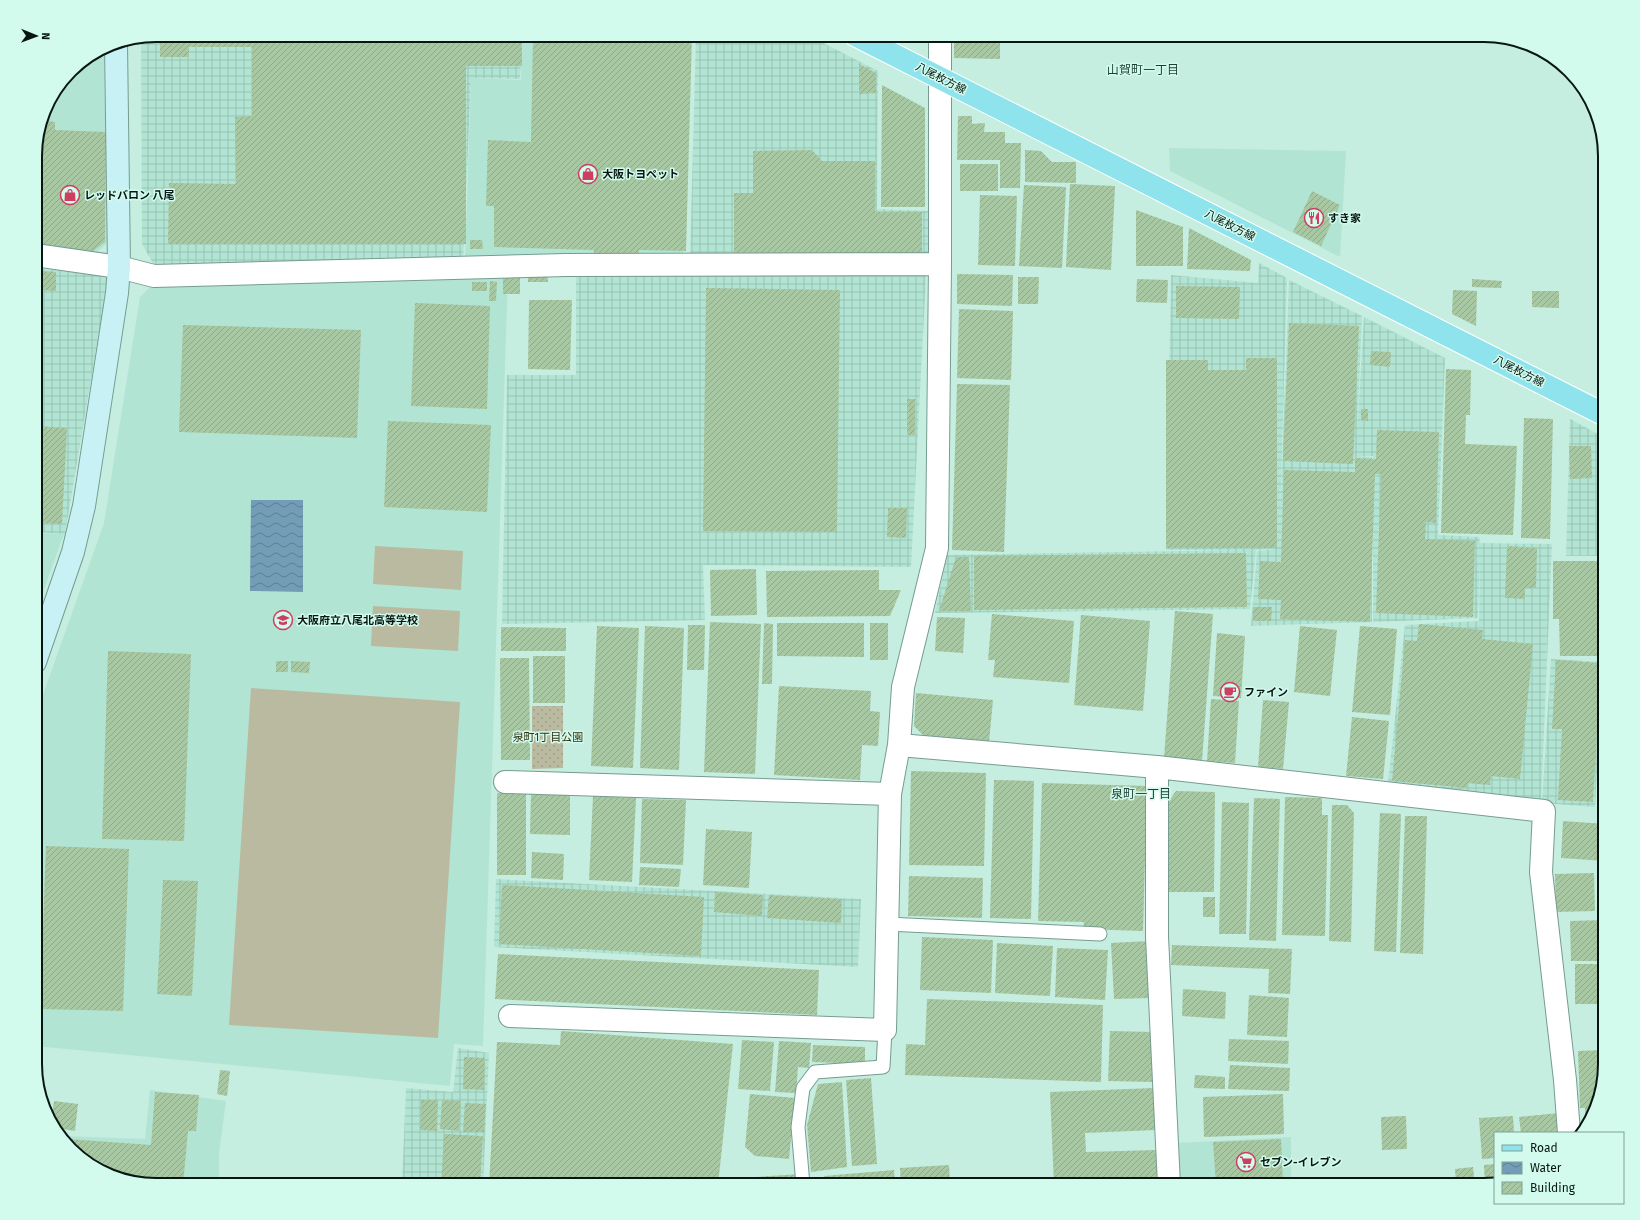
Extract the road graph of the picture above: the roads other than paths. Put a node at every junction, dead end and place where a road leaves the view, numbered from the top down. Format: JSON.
{"nodes":[{"id":1,"x":869,"y":42,"type":"edge"},
{"id":2,"x":940,"y":42,"type":"edge"},
{"id":3,"x":116,"y":50,"type":"edge"},
{"id":4,"x":940,"y":78,"type":"junction"},
{"id":5,"x":42,"y":256,"type":"edge"},
{"id":6,"x":940,"y":264,"type":"junction"},
{"id":7,"x":119,"y":267,"type":"junction"},
{"id":8,"x":1598,"y":410,"type":"edge"},
{"id":9,"x":42,"y":642,"type":"edge"},
{"id":10,"x":899,"y":745,"type":"junction"},
{"id":11,"x":1158,"y":767,"type":"junction"},
{"id":12,"x":505,"y":782,"type":"dead end"},
{"id":13,"x":890,"y":794,"type":"junction"},
{"id":14,"x":887,"y":924,"type":"junction"},
{"id":15,"x":1100,"y":934,"type":"dead end"},
{"id":16,"x":510,"y":1016,"type":"dead end"},
{"id":17,"x":885,"y":1030,"type":"junction"},
{"id":18,"x":1569,"y":1132,"type":"edge"},
{"id":19,"x":802,"y":1178,"type":"edge"},
{"id":20,"x":1170,"y":1178,"type":"edge"}],
"edges":[{"from":1,"to":4,"type":"main road","name":"八尾枚方線"},
{"from":2,"to":4,"type":"street"},
{"from":3,"to":7,"type":"street"},
{"from":4,"to":6,"type":"street"},
{"from":4,"to":8,"type":"main road","name":"八尾枚方線"},
{"from":5,"to":7,"type":"street"},
{"from":6,"to":7,"type":"street"},
{"from":6,"to":10,"type":"street"},
{"from":7,"to":9,"type":"street"},
{"from":10,"to":11,"type":"street"},
{"from":10,"to":13,"type":"street"},
{"from":11,"to":18,"type":"street"},
{"from":11,"to":20,"type":"street"},
{"from":12,"to":13,"type":"street"},
{"from":13,"to":14,"type":"street"},
{"from":14,"to":15,"type":"lane"},
{"from":14,"to":17,"type":"street"},
{"from":16,"to":17,"type":"street"},
{"from":17,"to":19,"type":"lane"}]}
